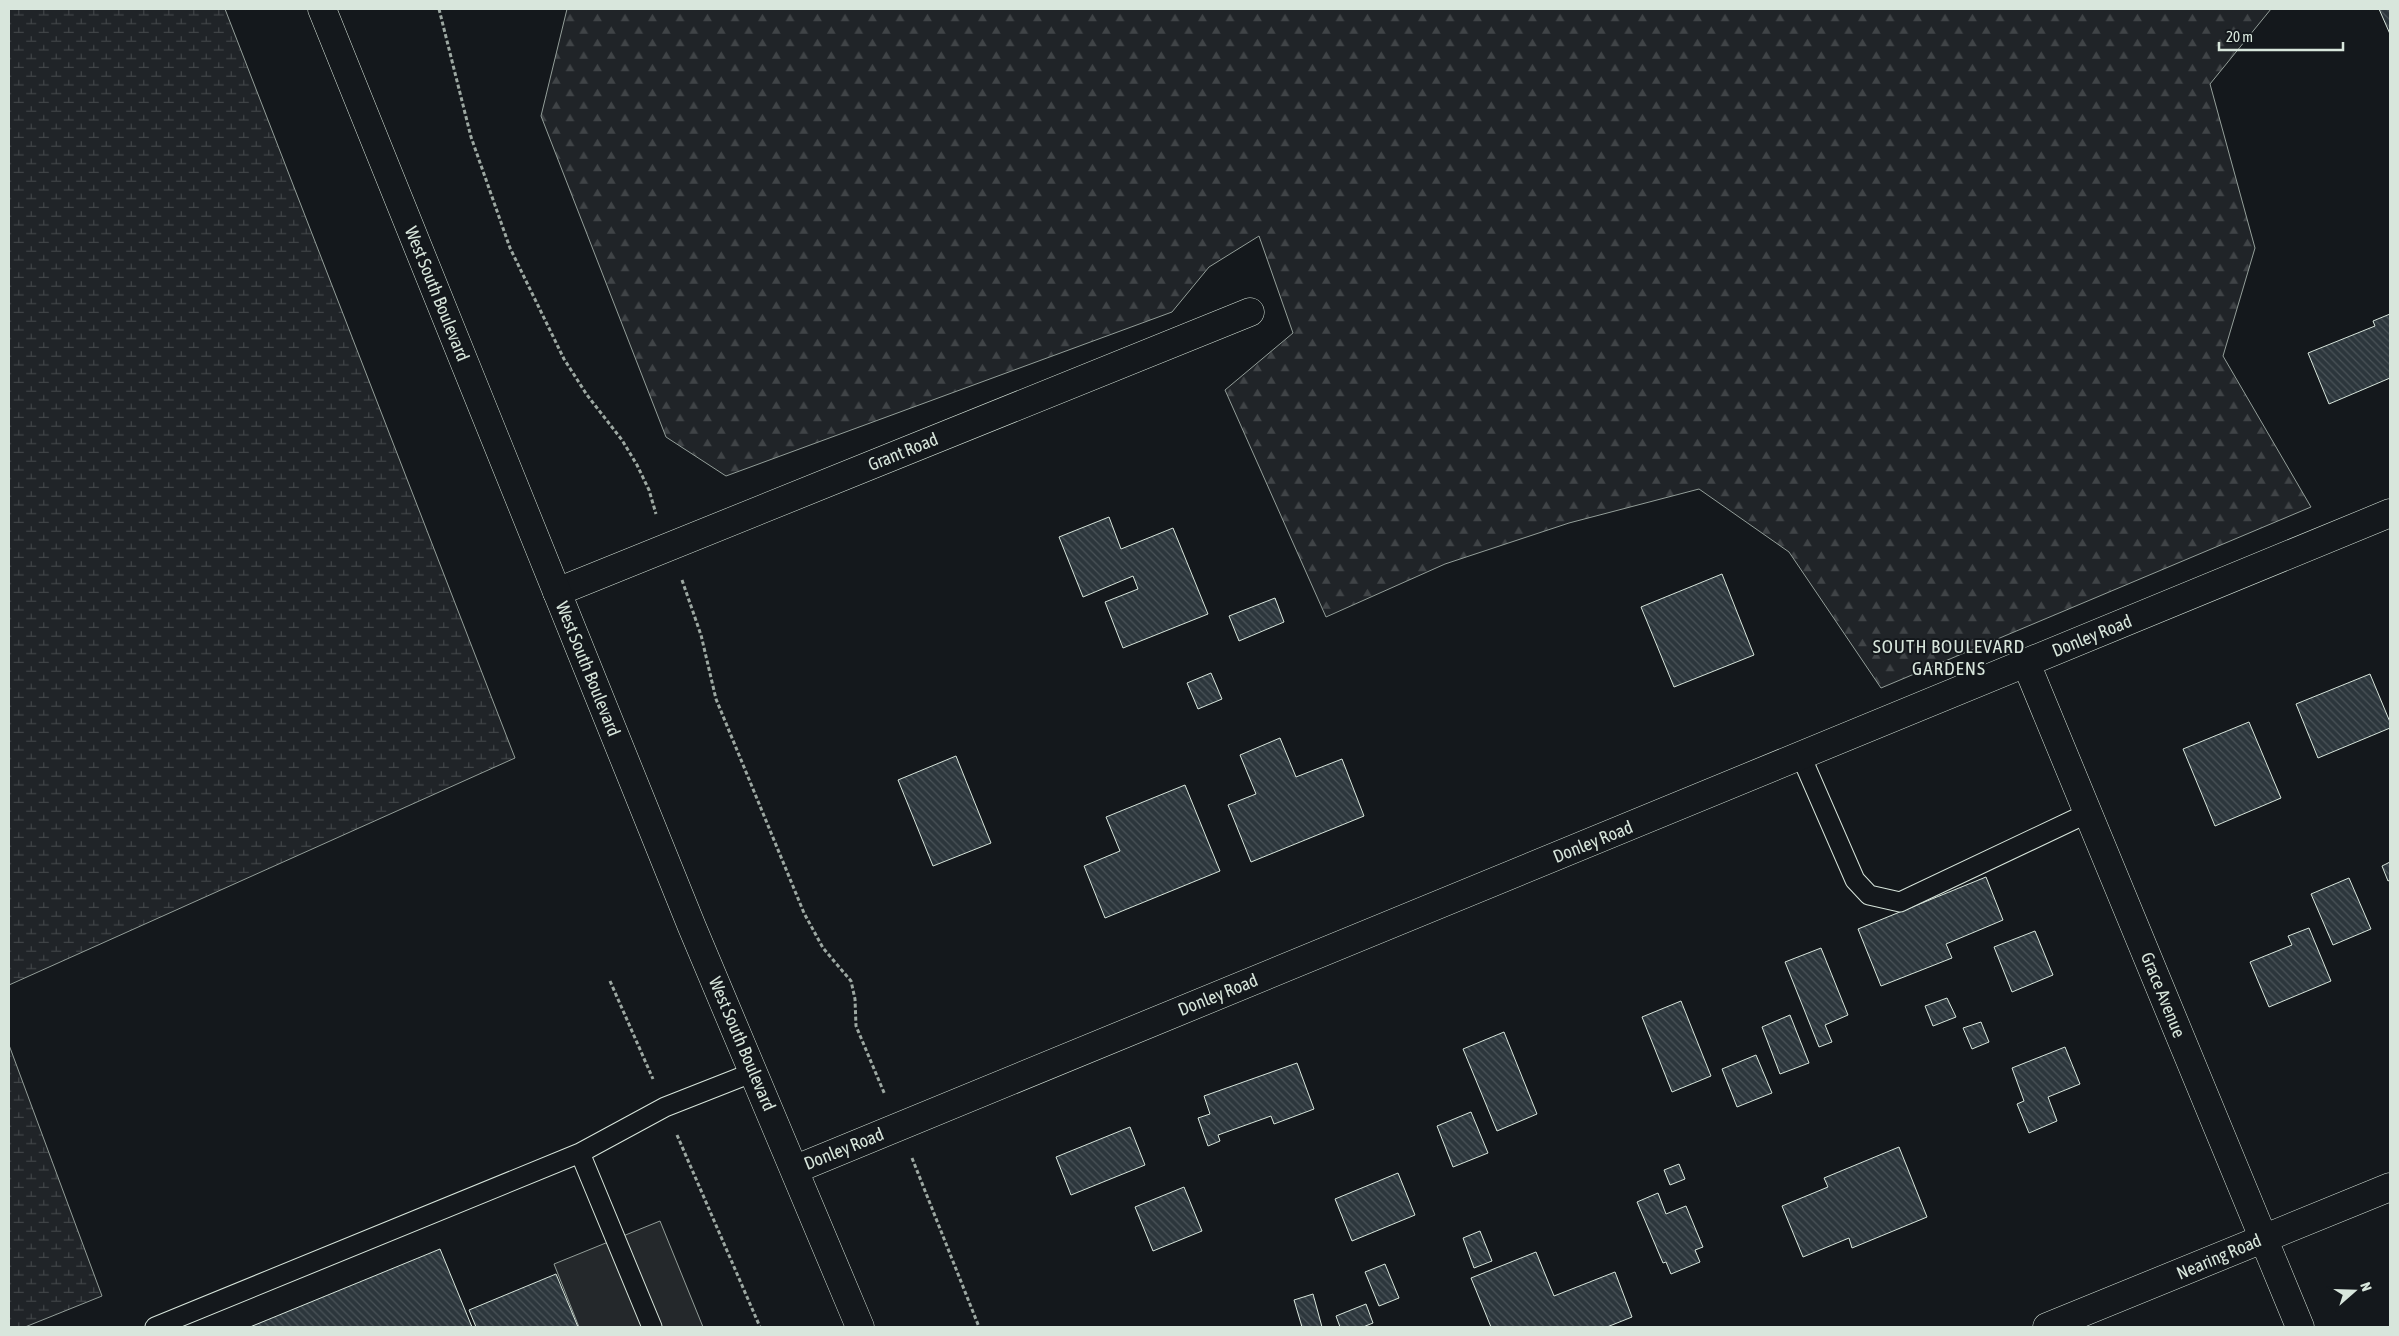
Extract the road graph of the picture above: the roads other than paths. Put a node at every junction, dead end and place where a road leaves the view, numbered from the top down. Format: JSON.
{"nodes":[{"id":1,"x":322,"y":9,"type":"edge"},
{"id":2,"x":1250,"y":312,"type":"dead end"},
{"id":3,"x":2390,"y":513,"type":"edge"},
{"id":4,"x":557,"y":592,"type":"junction"},
{"id":5,"x":2026,"y":663,"type":"junction"},
{"id":6,"x":1801,"y":756,"type":"junction"},
{"id":7,"x":2088,"y":813,"type":"junction"},
{"id":8,"x":754,"y":1072,"type":"junction"},
{"id":9,"x":580,"y":1153,"type":"junction"},
{"id":10,"x":796,"y":1169,"type":"junction"},
{"id":11,"x":2390,"y":1187,"type":"edge"},
{"id":12,"x":2263,"y":1238,"type":"junction"},
{"id":13,"x":155,"y":1327,"type":"edge"},
{"id":14,"x":652,"y":1327,"type":"edge"},
{"id":15,"x":860,"y":1327,"type":"edge"},
{"id":16,"x":2047,"y":1327,"type":"edge"},
{"id":17,"x":2300,"y":1327,"type":"edge"}],
"edges":[{"from":1,"to":4,"type":"street","name":"West South Boulevard"},
{"from":2,"to":4,"type":"street","name":"Grant Road"},
{"from":3,"to":5,"type":"street","name":"Donley Road"},
{"from":4,"to":8,"type":"street","name":"West South Boulevard"},
{"from":5,"to":6,"type":"street","name":"Donley Road"},
{"from":5,"to":7,"type":"street","name":"Grace Avenue"},
{"from":6,"to":7,"type":"lane"},
{"from":6,"to":10,"type":"street","name":"Donley Road"},
{"from":7,"to":12,"type":"street","name":"Grace Avenue"},
{"from":8,"to":9,"type":"lane"},
{"from":8,"to":10,"type":"street","name":"West South Boulevard"},
{"from":9,"to":13,"type":"lane"},
{"from":9,"to":14,"type":"lane"},
{"from":10,"to":15,"type":"street","name":"West South Boulevard"},
{"from":11,"to":12,"type":"street","name":"Nearing Road"},
{"from":12,"to":16,"type":"street","name":"Nearing Road"},
{"from":12,"to":17,"type":"street","name":"Grace Avenue"}]}
